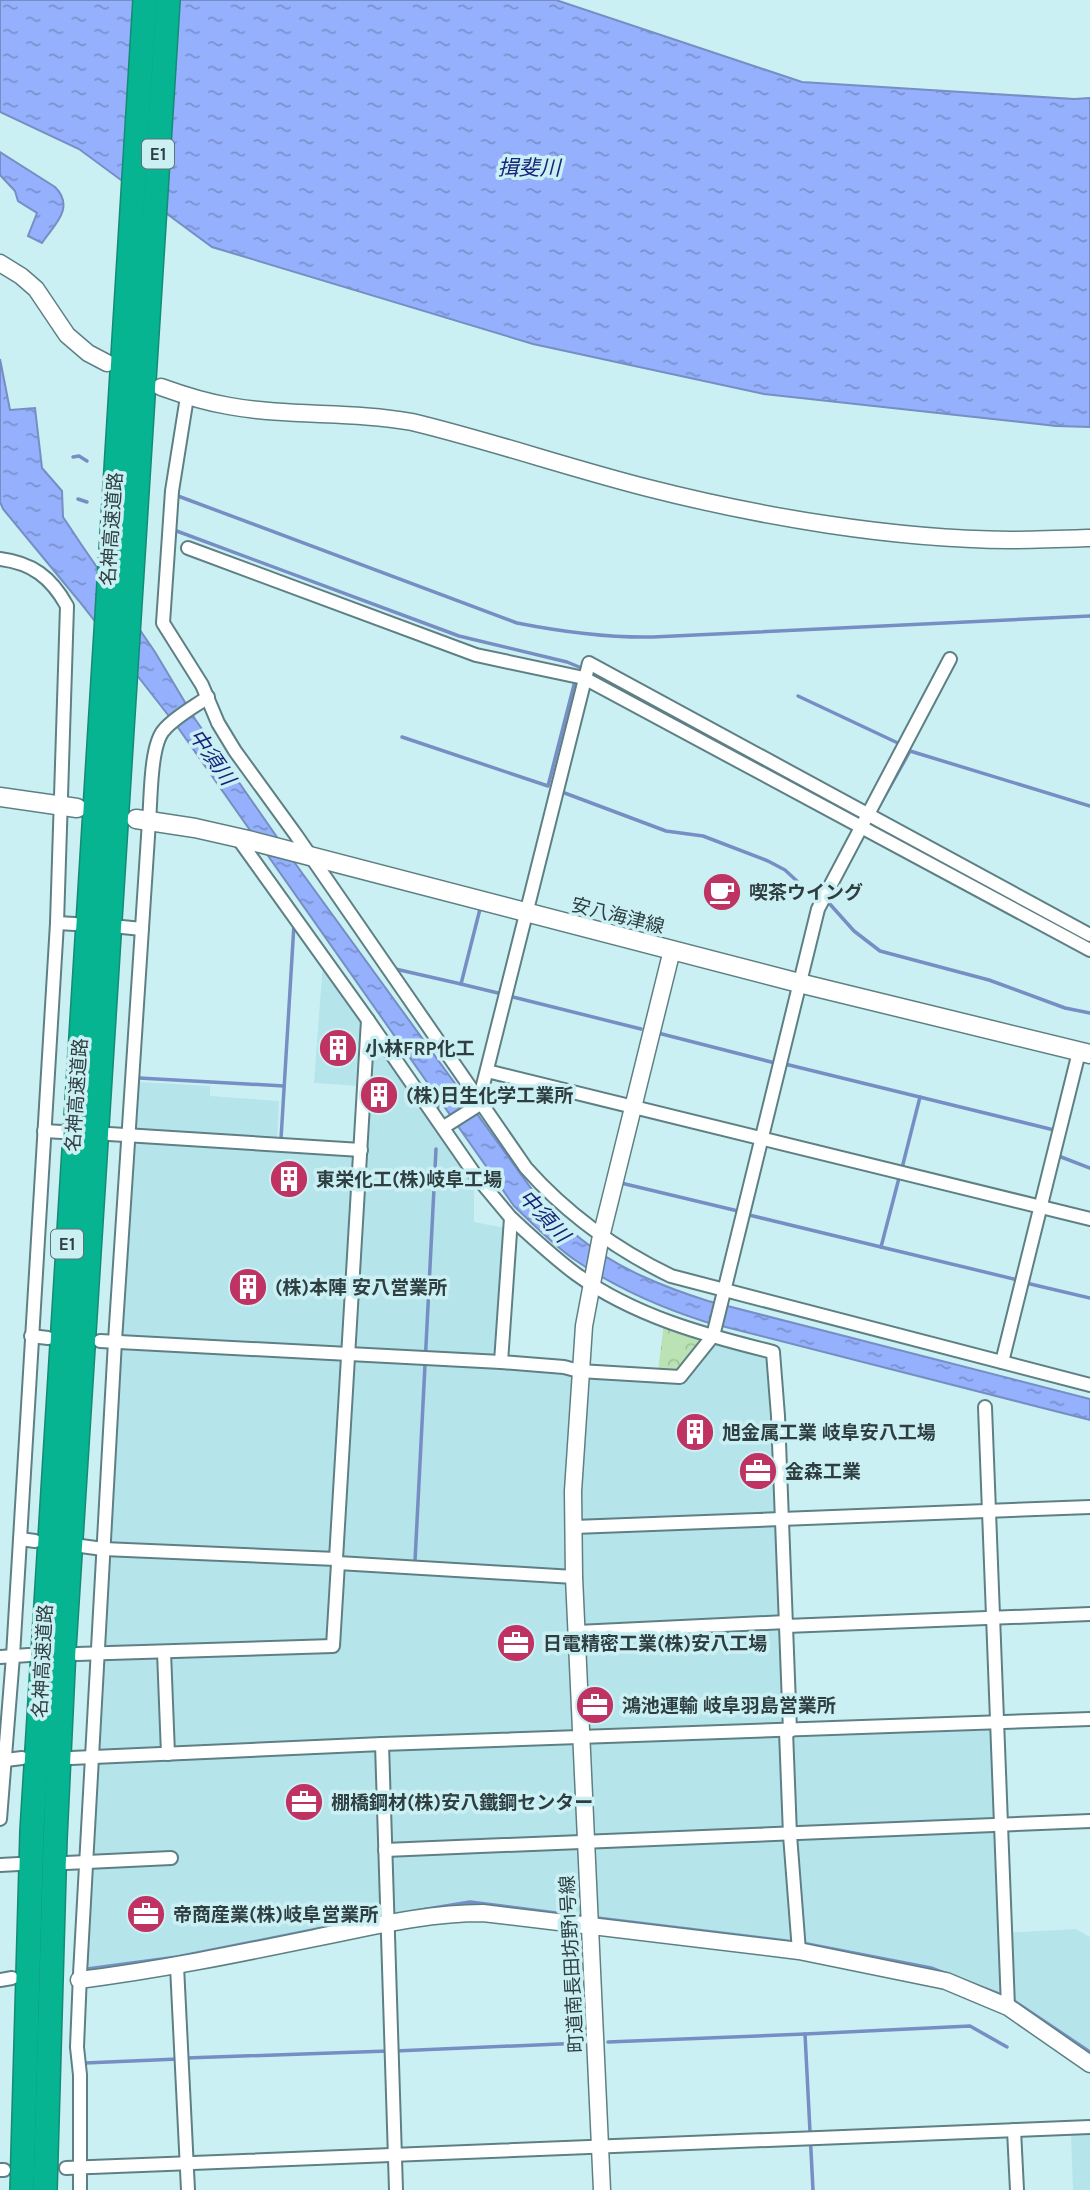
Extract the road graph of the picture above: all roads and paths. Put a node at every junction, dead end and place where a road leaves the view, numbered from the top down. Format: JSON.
{"nodes":[{"id":1,"x":145,"y":0,"type":"edge"},
{"id":2,"x":168,"y":0,"type":"edge"},
{"id":3,"x":0,"y":263,"type":"edge"},
{"id":4,"x":107,"y":363,"type":"dead end"},
{"id":5,"x":161,"y":387,"type":"dead end"},
{"id":6,"x":187,"y":397,"type":"junction"},
{"id":7,"x":1090,"y":538,"type":"edge"},
{"id":8,"x":188,"y":548,"type":"dead end"},
{"id":9,"x":0,"y":559,"type":"edge"},
{"id":10,"x":950,"y":659,"type":"dead end"},
{"id":11,"x":584,"y":678,"type":"junction"},
{"id":12,"x":204,"y":700,"type":"junction"},
{"id":13,"x":0,"y":797,"type":"edge"},
{"id":14,"x":68,"y":807,"type":"junction"},
{"id":15,"x":142,"y":820,"type":"junction"},
{"id":16,"x":865,"y":822,"type":"junction"},
{"id":17,"x":243,"y":839,"type":"junction"},
{"id":18,"x":306,"y":855,"type":"junction"},
{"id":19,"x":525,"y":912,"type":"junction"},
{"id":20,"x":57,"y":923,"type":"junction"},
{"id":21,"x":75,"y":924,"type":"dead end"},
{"id":22,"x":122,"y":926,"type":"dead end"},
{"id":23,"x":142,"y":929,"type":"junction"},
{"id":24,"x":1090,"y":935,"type":"edge"},
{"id":25,"x":671,"y":950,"type":"junction"},
{"id":26,"x":1090,"y":950,"type":"edge"},
{"id":27,"x":799,"y":983,"type":"junction"},
{"id":28,"x":368,"y":1020,"type":"junction"},
{"id":29,"x":1084,"y":1053,"type":"edge"},
{"id":30,"x":487,"y":1071,"type":"junction"},
{"id":31,"x":478,"y":1103,"type":"junction"},
{"id":32,"x":633,"y":1108,"type":"junction"},
{"id":33,"x":447,"y":1125,"type":"dead end"},
{"id":34,"x":44,"y":1130,"type":"junction"},
{"id":35,"x":62,"y":1132,"type":"dead end"},
{"id":36,"x":109,"y":1134,"type":"dead end"},
{"id":37,"x":128,"y":1135,"type":"junction"},
{"id":38,"x":760,"y":1139,"type":"junction"},
{"id":39,"x":361,"y":1150,"type":"junction"},
{"id":40,"x":1040,"y":1206,"type":"junction"},
{"id":41,"x":511,"y":1218,"type":"junction"},
{"id":42,"x":1090,"y":1219,"type":"edge"},
{"id":43,"x":601,"y":1239,"type":"junction"},
{"id":44,"x":591,"y":1281,"type":"junction"},
{"id":45,"x":723,"y":1294,"type":"junction"},
{"id":46,"x":713,"y":1334,"type":"junction"},
{"id":47,"x":31,"y":1336,"type":"junction"},
{"id":48,"x":48,"y":1338,"type":"dead end"},
{"id":49,"x":100,"y":1341,"type":"dead end"},
{"id":50,"x":115,"y":1341,"type":"junction"},
{"id":51,"x":347,"y":1354,"type":"junction"},
{"id":52,"x":501,"y":1362,"type":"junction"},
{"id":53,"x":1002,"y":1362,"type":"junction"},
{"id":54,"x":579,"y":1371,"type":"junction"},
{"id":55,"x":1090,"y":1385,"type":"edge"},
{"id":56,"x":985,"y":1406,"type":"dead end"},
{"id":57,"x":1090,"y":1507,"type":"edge"},
{"id":58,"x":989,"y":1512,"type":"junction"},
{"id":59,"x":781,"y":1520,"type":"junction"},
{"id":60,"x":574,"y":1527,"type":"junction"},
{"id":61,"x":20,"y":1539,"type":"junction"},
{"id":62,"x":35,"y":1541,"type":"dead end"},
{"id":63,"x":81,"y":1546,"type":"dead end"},
{"id":64,"x":103,"y":1549,"type":"junction"},
{"id":65,"x":337,"y":1561,"type":"junction"},
{"id":66,"x":573,"y":1577,"type":"junction"},
{"id":67,"x":1090,"y":1614,"type":"edge"},
{"id":68,"x":994,"y":1618,"type":"junction"},
{"id":69,"x":786,"y":1624,"type":"junction"},
{"id":70,"x":577,"y":1632,"type":"junction"},
{"id":71,"x":164,"y":1652,"type":"junction"},
{"id":72,"x":77,"y":1654,"type":"dead end"},
{"id":73,"x":29,"y":1655,"type":"dead end"},
{"id":74,"x":97,"y":1655,"type":"junction"},
{"id":75,"x":7,"y":1657,"type":"edge"},
{"id":76,"x":1090,"y":1719,"type":"edge"},
{"id":77,"x":997,"y":1724,"type":"junction"},
{"id":78,"x":788,"y":1731,"type":"junction"},
{"id":79,"x":582,"y":1737,"type":"junction"},
{"id":80,"x":382,"y":1744,"type":"junction"},
{"id":81,"x":168,"y":1754,"type":"junction"},
{"id":82,"x":22,"y":1758,"type":"dead end"},
{"id":83,"x":71,"y":1758,"type":"dead end"},
{"id":84,"x":91,"y":1758,"type":"junction"},
{"id":85,"x":6,"y":1760,"type":"junction"},
{"id":86,"x":0,"y":1819,"type":"edge"},
{"id":87,"x":1090,"y":1821,"type":"edge"},
{"id":88,"x":1002,"y":1825,"type":"junction"},
{"id":89,"x":32,"y":1832,"type":"junction"},
{"id":90,"x":790,"y":1835,"type":"junction"},
{"id":91,"x":587,"y":1842,"type":"junction"},
{"id":92,"x":385,"y":1850,"type":"junction"},
{"id":93,"x":170,"y":1858,"type":"dead end"},
{"id":94,"x":66,"y":1863,"type":"dead end"},
{"id":95,"x":85,"y":1863,"type":"junction"},
{"id":96,"x":19,"y":1864,"type":"dead end"},
{"id":97,"x":0,"y":1865,"type":"edge"},
{"id":98,"x":386,"y":1923,"type":"junction"},
{"id":99,"x":591,"y":1926,"type":"junction"},
{"id":100,"x":799,"y":1951,"type":"junction"},
{"id":101,"x":177,"y":1966,"type":"junction"},
{"id":102,"x":77,"y":1976,"type":"junction"},
{"id":103,"x":1008,"y":2007,"type":"junction"},
{"id":104,"x":1090,"y":2064,"type":"edge"},
{"id":105,"x":47,"y":2092,"type":"junction"},
{"id":106,"x":1090,"y":2127,"type":"edge"},
{"id":107,"x":1014,"y":2130,"type":"junction"},
{"id":108,"x":600,"y":2147,"type":"junction"},
{"id":109,"x":394,"y":2155,"type":"junction"},
{"id":110,"x":186,"y":2164,"type":"junction"},
{"id":111,"x":73,"y":2168,"type":"junction"},
{"id":112,"x":6,"y":2177,"type":"edge"},
{"id":113,"x":22,"y":2190,"type":"edge"},
{"id":114,"x":45,"y":2190,"type":"edge"},
{"id":115,"x":51,"y":2190,"type":"edge"},
{"id":116,"x":80,"y":2190,"type":"edge"},
{"id":117,"x":188,"y":2190,"type":"edge"},
{"id":118,"x":396,"y":2190,"type":"edge"},
{"id":119,"x":602,"y":2190,"type":"edge"},
{"id":120,"x":1017,"y":2190,"type":"edge"}],
"edges":[{"from":1,"to":89,"type":"highway","name":"名神高速道路","number":"E1"},
{"from":2,"to":105,"type":"highway","name":"名神高速道路","number":"E1"},
{"from":3,"to":4,"type":"street"},
{"from":5,"to":6,"type":"street"},
{"from":6,"to":7,"type":"street"},
{"from":6,"to":12,"type":"street"},
{"from":8,"to":11,"type":"street"},
{"from":9,"to":14,"type":"street"},
{"from":10,"to":16,"type":"street"},
{"from":11,"to":16,"type":"street"},
{"from":11,"to":19,"type":"street"},
{"from":12,"to":15,"type":"street"},
{"from":12,"to":18,"type":"street"},
{"from":13,"to":14,"type":"main road"},
{"from":14,"to":20,"type":"street"},
{"from":15,"to":17,"type":"main road","name":"安八海津線"},
{"from":15,"to":23,"type":"street"},
{"from":16,"to":24,"type":"street"},
{"from":16,"to":26,"type":"street"},
{"from":16,"to":27,"type":"street"},
{"from":17,"to":18,"type":"main road","name":"安八海津線"},
{"from":17,"to":28,"type":"street"},
{"from":18,"to":19,"type":"main road","name":"安八海津線"},
{"from":18,"to":31,"type":"street"},
{"from":19,"to":25,"type":"main road","name":"安八海津線"},
{"from":19,"to":30,"type":"street"},
{"from":20,"to":21,"type":"street"},
{"from":20,"to":34,"type":"street"},
{"from":22,"to":23,"type":"street"},
{"from":23,"to":37,"type":"street"},
{"from":25,"to":27,"type":"main road","name":"安八海津線"},
{"from":25,"to":32,"type":"street","name":"町道南長田坊野1号線"},
{"from":27,"to":29,"type":"main road","name":"安八海津線"},
{"from":27,"to":38,"type":"street"},
{"from":28,"to":39,"type":"street"},
{"from":28,"to":41,"type":"street"},
{"from":29,"to":40,"type":"street"},
{"from":30,"to":31,"type":"street"},
{"from":30,"to":32,"type":"street"},
{"from":31,"to":33,"type":"street"},
{"from":31,"to":43,"type":"street"},
{"from":32,"to":38,"type":"street"},
{"from":32,"to":43,"type":"street","name":"町道南長田坊野1号線"},
{"from":34,"to":35,"type":"street"},
{"from":34,"to":47,"type":"street"},
{"from":36,"to":37,"type":"street"},
{"from":37,"to":39,"type":"street"},
{"from":37,"to":50,"type":"street"},
{"from":38,"to":40,"type":"street"},
{"from":38,"to":45,"type":"street"},
{"from":39,"to":51,"type":"street"},
{"from":40,"to":42,"type":"street"},
{"from":40,"to":53,"type":"street"},
{"from":41,"to":44,"type":"street"},
{"from":41,"to":52,"type":"street"},
{"from":43,"to":44,"type":"street","name":"町道南長田坊野1号線"},
{"from":43,"to":45,"type":"street"},
{"from":44,"to":46,"type":"street"},
{"from":44,"to":54,"type":"street","name":"町道南長田坊野1号線"},
{"from":45,"to":46,"type":"street"},
{"from":45,"to":53,"type":"street"},
{"from":46,"to":54,"type":"street"},
{"from":46,"to":59,"type":"street"},
{"from":47,"to":48,"type":"street"},
{"from":47,"to":61,"type":"street"},
{"from":49,"to":50,"type":"street"},
{"from":50,"to":51,"type":"street"},
{"from":50,"to":64,"type":"street"},
{"from":51,"to":52,"type":"street"},
{"from":51,"to":65,"type":"street"},
{"from":52,"to":54,"type":"street"},
{"from":53,"to":55,"type":"street"},
{"from":54,"to":60,"type":"street","name":"町道南長田坊野1号線"},
{"from":56,"to":58,"type":"street"},
{"from":57,"to":58,"type":"street"},
{"from":58,"to":59,"type":"street"},
{"from":58,"to":68,"type":"street"},
{"from":59,"to":60,"type":"street"},
{"from":59,"to":69,"type":"street"},
{"from":60,"to":66,"type":"street","name":"町道南長田坊野1号線"},
{"from":61,"to":62,"type":"street"},
{"from":61,"to":75,"type":"street"},
{"from":63,"to":64,"type":"street"},
{"from":64,"to":65,"type":"street"},
{"from":64,"to":74,"type":"street"},
{"from":65,"to":66,"type":"street"},
{"from":65,"to":71,"type":"street"},
{"from":66,"to":70,"type":"street","name":"町道南長田坊野1号線"},
{"from":67,"to":68,"type":"street"},
{"from":68,"to":69,"type":"street"},
{"from":68,"to":77,"type":"street"},
{"from":69,"to":70,"type":"street"},
{"from":69,"to":78,"type":"street"},
{"from":70,"to":79,"type":"street","name":"町道南長田坊野1号線"},
{"from":71,"to":74,"type":"street"},
{"from":71,"to":81,"type":"street"},
{"from":72,"to":74,"type":"street"},
{"from":73,"to":75,"type":"street"},
{"from":74,"to":84,"type":"street"},
{"from":75,"to":85,"type":"street"},
{"from":76,"to":77,"type":"street"},
{"from":77,"to":78,"type":"street"},
{"from":77,"to":88,"type":"street"},
{"from":78,"to":79,"type":"street"},
{"from":78,"to":90,"type":"street"},
{"from":79,"to":80,"type":"street"},
{"from":79,"to":91,"type":"street","name":"町道南長田坊野1号線"},
{"from":80,"to":81,"type":"street"},
{"from":80,"to":92,"type":"street"},
{"from":81,"to":84,"type":"street"},
{"from":82,"to":85,"type":"street"},
{"from":83,"to":84,"type":"street"},
{"from":84,"to":95,"type":"street"},
{"from":85,"to":86,"type":"street"},
{"from":87,"to":88,"type":"street"},
{"from":88,"to":90,"type":"street"},
{"from":88,"to":103,"type":"street"},
{"from":89,"to":112,"type":"highway"},
{"from":89,"to":113,"type":"highway","name":"名神高速道路","number":"E1"},
{"from":90,"to":91,"type":"street"},
{"from":90,"to":100,"type":"street"},
{"from":91,"to":92,"type":"street"},
{"from":91,"to":99,"type":"street","name":"町道南長田坊野1号線"},
{"from":92,"to":98,"type":"street"},
{"from":93,"to":95,"type":"street"},
{"from":94,"to":95,"type":"street"},
{"from":95,"to":102,"type":"street"},
{"from":96,"to":97,"type":"street"},
{"from":98,"to":99,"type":"street"},
{"from":98,"to":101,"type":"street"},
{"from":98,"to":109,"type":"street"},
{"from":99,"to":100,"type":"street"},
{"from":99,"to":108,"type":"street","name":"町道南長田坊野1号線"},
{"from":100,"to":103,"type":"street"},
{"from":101,"to":102,"type":"street"},
{"from":101,"to":110,"type":"street"},
{"from":102,"to":111,"type":"street"},
{"from":103,"to":104,"type":"street"},
{"from":105,"to":114,"type":"highway","name":"名神高速道路","number":"E1"},
{"from":105,"to":115,"type":"highway"},
{"from":106,"to":107,"type":"street"},
{"from":107,"to":108,"type":"street"},
{"from":107,"to":120,"type":"street"},
{"from":108,"to":109,"type":"street"},
{"from":108,"to":119,"type":"street","name":"町道南長田坊野1号線"},
{"from":109,"to":110,"type":"street"},
{"from":109,"to":118,"type":"street"},
{"from":110,"to":111,"type":"street"},
{"from":110,"to":117,"type":"street"},
{"from":111,"to":116,"type":"street"}]}
